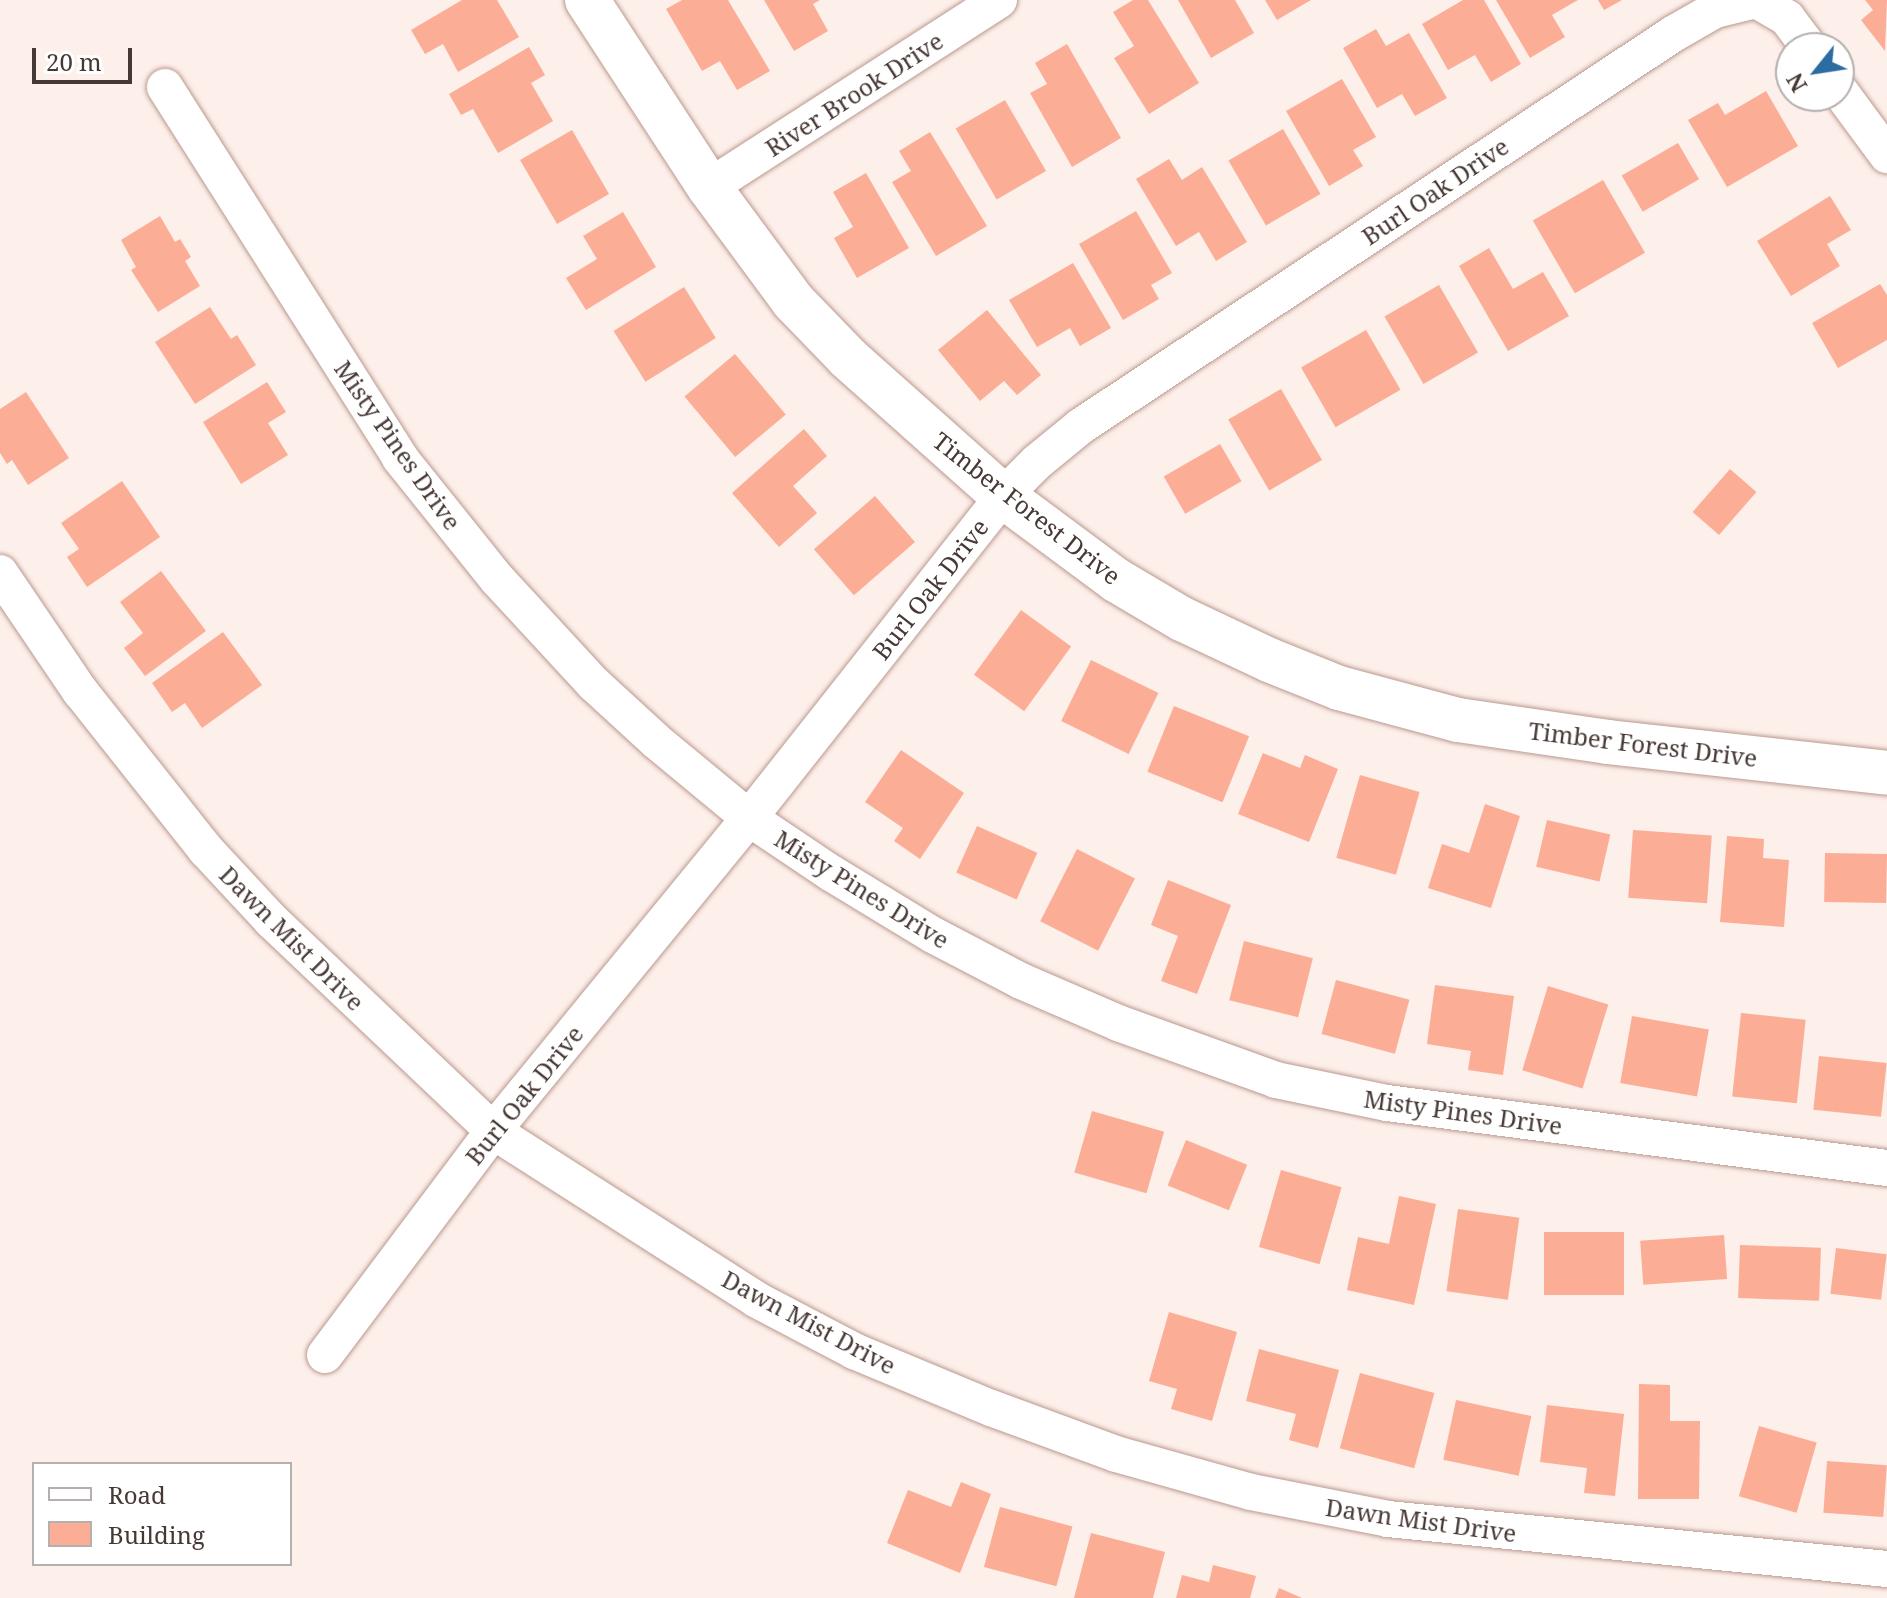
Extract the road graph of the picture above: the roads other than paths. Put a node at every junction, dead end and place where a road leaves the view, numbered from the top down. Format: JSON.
{"nodes":[{"id":1,"x":587,"y":0,"type":"edge"},
{"id":2,"x":999,"y":0,"type":"edge"},
{"id":3,"x":1756,"y":0,"type":"edge"},
{"id":4,"x":1798,"y":32,"type":"edge"},
{"id":5,"x":165,"y":87,"type":"dead end"},
{"id":6,"x":1855,"y":112,"type":"edge"},
{"id":7,"x":1887,"y":155,"type":"edge"},
{"id":8,"x":709,"y":187,"type":"junction"},
{"id":9,"x":1003,"y":496,"type":"junction"},
{"id":10,"x":0,"y":573,"type":"edge"},
{"id":11,"x":1887,"y":773,"type":"edge"},
{"id":12,"x":749,"y":818,"type":"junction"},
{"id":13,"x":493,"y":1131,"type":"junction"},
{"id":14,"x":1887,"y":1168,"type":"edge"},
{"id":15,"x":325,"y":1355,"type":"dead end"},
{"id":16,"x":1887,"y":1569,"type":"edge"}],
"edges":[{"from":1,"to":8,"type":"street","name":"Timber Forest Drive"},
{"from":2,"to":8,"type":"street","name":"River Brook Drive"},
{"from":3,"to":4,"type":"street"},
{"from":3,"to":9,"type":"street","name":"Burl Oak Drive"},
{"from":5,"to":12,"type":"street","name":"Misty Pines Drive"},
{"from":6,"to":7,"type":"street"},
{"from":8,"to":9,"type":"street","name":"Timber Forest Drive"},
{"from":9,"to":11,"type":"street","name":"Timber Forest Drive"},
{"from":9,"to":12,"type":"street","name":"Burl Oak Drive"},
{"from":10,"to":13,"type":"street","name":"Dawn Mist Drive"},
{"from":12,"to":13,"type":"street","name":"Burl Oak Drive"},
{"from":12,"to":14,"type":"street","name":"Misty Pines Drive"},
{"from":13,"to":15,"type":"street","name":"Burl Oak Drive"},
{"from":13,"to":16,"type":"street","name":"Dawn Mist Drive"}]}
